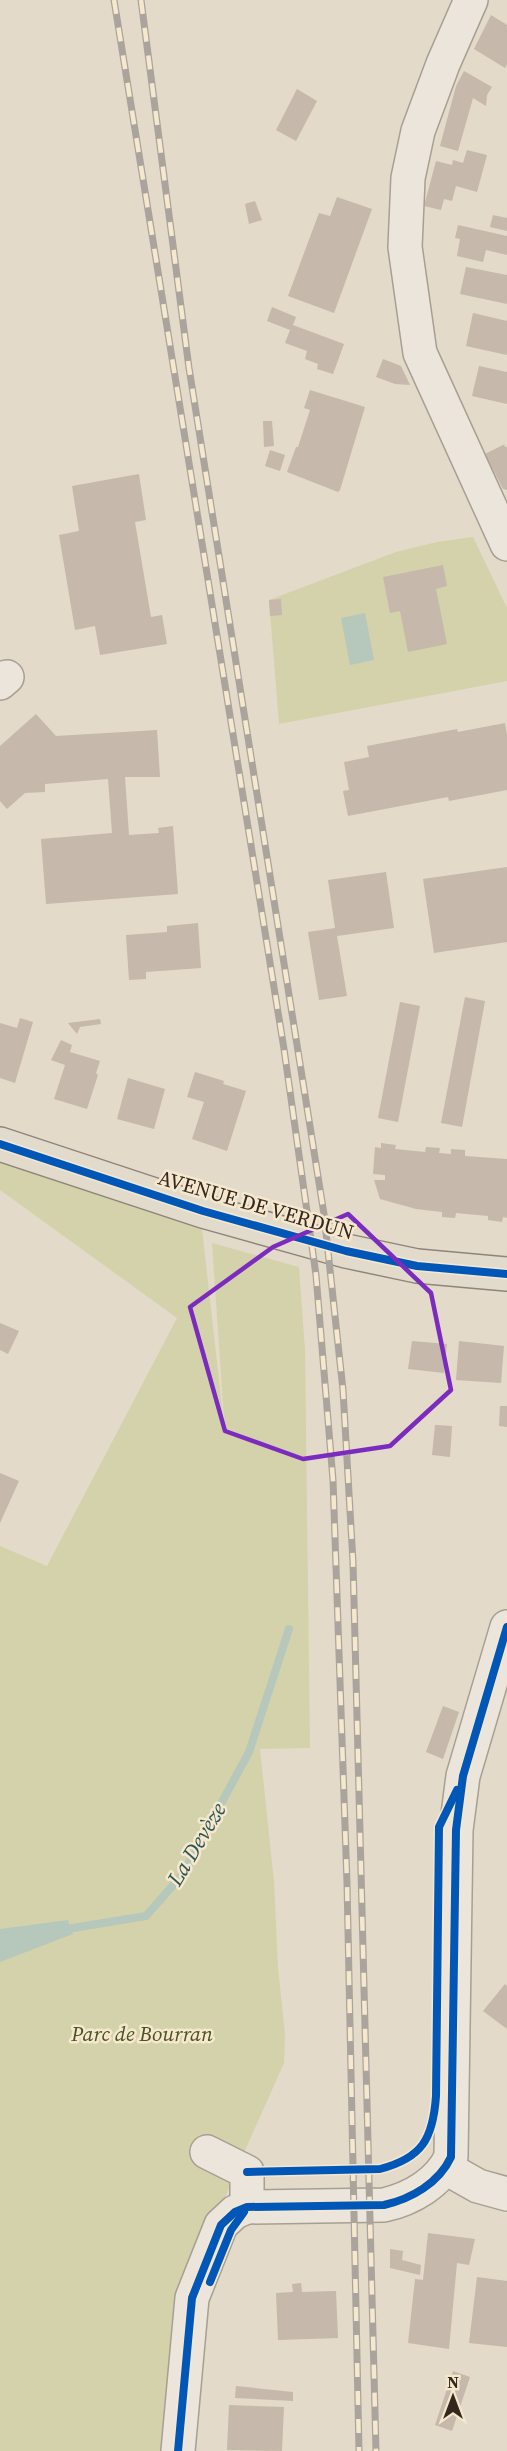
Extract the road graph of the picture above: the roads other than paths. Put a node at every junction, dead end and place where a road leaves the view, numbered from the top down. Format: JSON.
{"nodes":[{"id":1,"x":471,"y":0,"type":"edge"},
{"id":2,"x":507,"y":544,"type":"edge"},
{"id":3,"x":0,"y":1144,"type":"edge"},
{"id":4,"x":507,"y":1274,"type":"edge"},
{"id":5,"x":507,"y":1627,"type":"edge"},
{"id":6,"x":207,"y":2152,"type":"dead end"},
{"id":7,"x":446,"y":2168,"type":"junction"},
{"id":8,"x":507,"y":2194,"type":"edge"},
{"id":9,"x":247,"y":2207,"type":"junction"},
{"id":10,"x":178,"y":2451,"type":"edge"}],
"edges":[{"from":1,"to":2,"type":"street"},
{"from":3,"to":4,"type":"main road","name":"AVENUE DE VERDUN"},
{"from":5,"to":7,"type":"street"},
{"from":6,"to":9,"type":"street"},
{"from":7,"to":8,"type":"street"},
{"from":7,"to":9,"type":"street"},
{"from":9,"to":10,"type":"street"}]}
